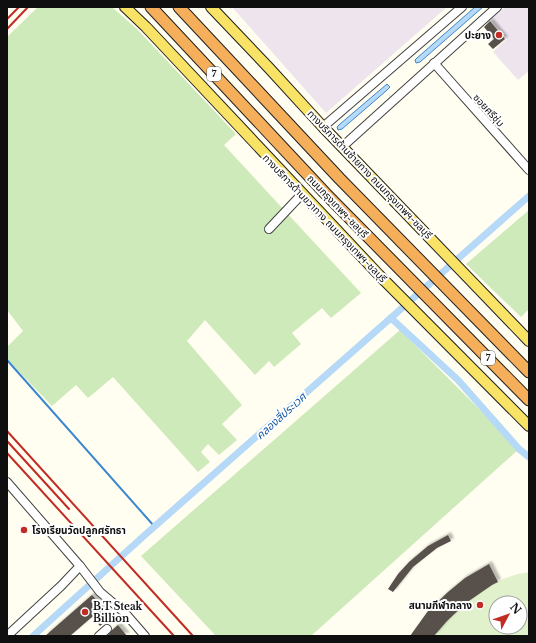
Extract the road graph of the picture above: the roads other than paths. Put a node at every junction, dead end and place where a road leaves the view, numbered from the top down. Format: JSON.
{"nodes":[{"id":1,"x":125,"y":7,"type":"edge"},
{"id":2,"x":151,"y":7,"type":"edge"},
{"id":3,"x":179,"y":7,"type":"edge"},
{"id":4,"x":211,"y":7,"type":"edge"},
{"id":5,"x":462,"y":7,"type":"edge"},
{"id":6,"x":497,"y":7,"type":"edge"},
{"id":7,"x":434,"y":63,"type":"junction"},
{"id":8,"x":323,"y":127,"type":"junction"},
{"id":9,"x":342,"y":147,"type":"junction"},
{"id":10,"x":529,"y":170,"type":"edge"},
{"id":11,"x":299,"y":197,"type":"junction"},
{"id":12,"x":269,"y":229,"type":"dead end"},
{"id":13,"x":529,"y":341,"type":"edge"},
{"id":14,"x":529,"y":372,"type":"edge"},
{"id":15,"x":529,"y":400,"type":"edge"},
{"id":16,"x":529,"y":426,"type":"edge"},
{"id":17,"x":7,"y":482,"type":"edge"},
{"id":18,"x":80,"y":566,"type":"junction"},
{"id":19,"x":107,"y":629,"type":"dead end"},
{"id":20,"x":7,"y":636,"type":"edge"},
{"id":21,"x":99,"y":636,"type":"edge"},
{"id":22,"x":145,"y":636,"type":"edge"}],
"edges":[{"from":1,"to":11,"type":"main road","name":"ทางบริการด้านขวาทาง ถนนกรุงเทพฯ-ชลบุรี"},
{"from":2,"to":15,"type":"highway","name":"ถนนกรุงเทพฯ-ชลบุรี","number":"7"},
{"from":3,"to":14,"type":"highway","name":"ถนนกรุงเทพฯ-ชลบุรี","number":"7"},
{"from":4,"to":8,"type":"main road","name":"ทางบริการด้านซ้ายทาง ถนนกรุงเทพฯ-ชลบุรี"},
{"from":5,"to":8,"type":"street"},
{"from":6,"to":7,"type":"street"},
{"from":7,"to":9,"type":"street"},
{"from":7,"to":10,"type":"street","name":"ซอยศรีชุ่ม"},
{"from":8,"to":9,"type":"main road","name":"ทางบริการด้านซ้ายทาง ถนนกรุงเทพฯ-ชลบุรี"},
{"from":9,"to":13,"type":"main road","name":"ทางบริการด้านซ้ายทาง ถนนกรุงเทพฯ-ชลบุรี"},
{"from":11,"to":12,"type":"street"},
{"from":11,"to":16,"type":"main road","name":"ทางบริการด้านขวาทาง ถนนกรุงเทพฯ-ชลบุรี"},
{"from":17,"to":18,"type":"street"},
{"from":18,"to":20,"type":"street"},
{"from":18,"to":22,"type":"street"},
{"from":19,"to":21,"type":"street"}]}
